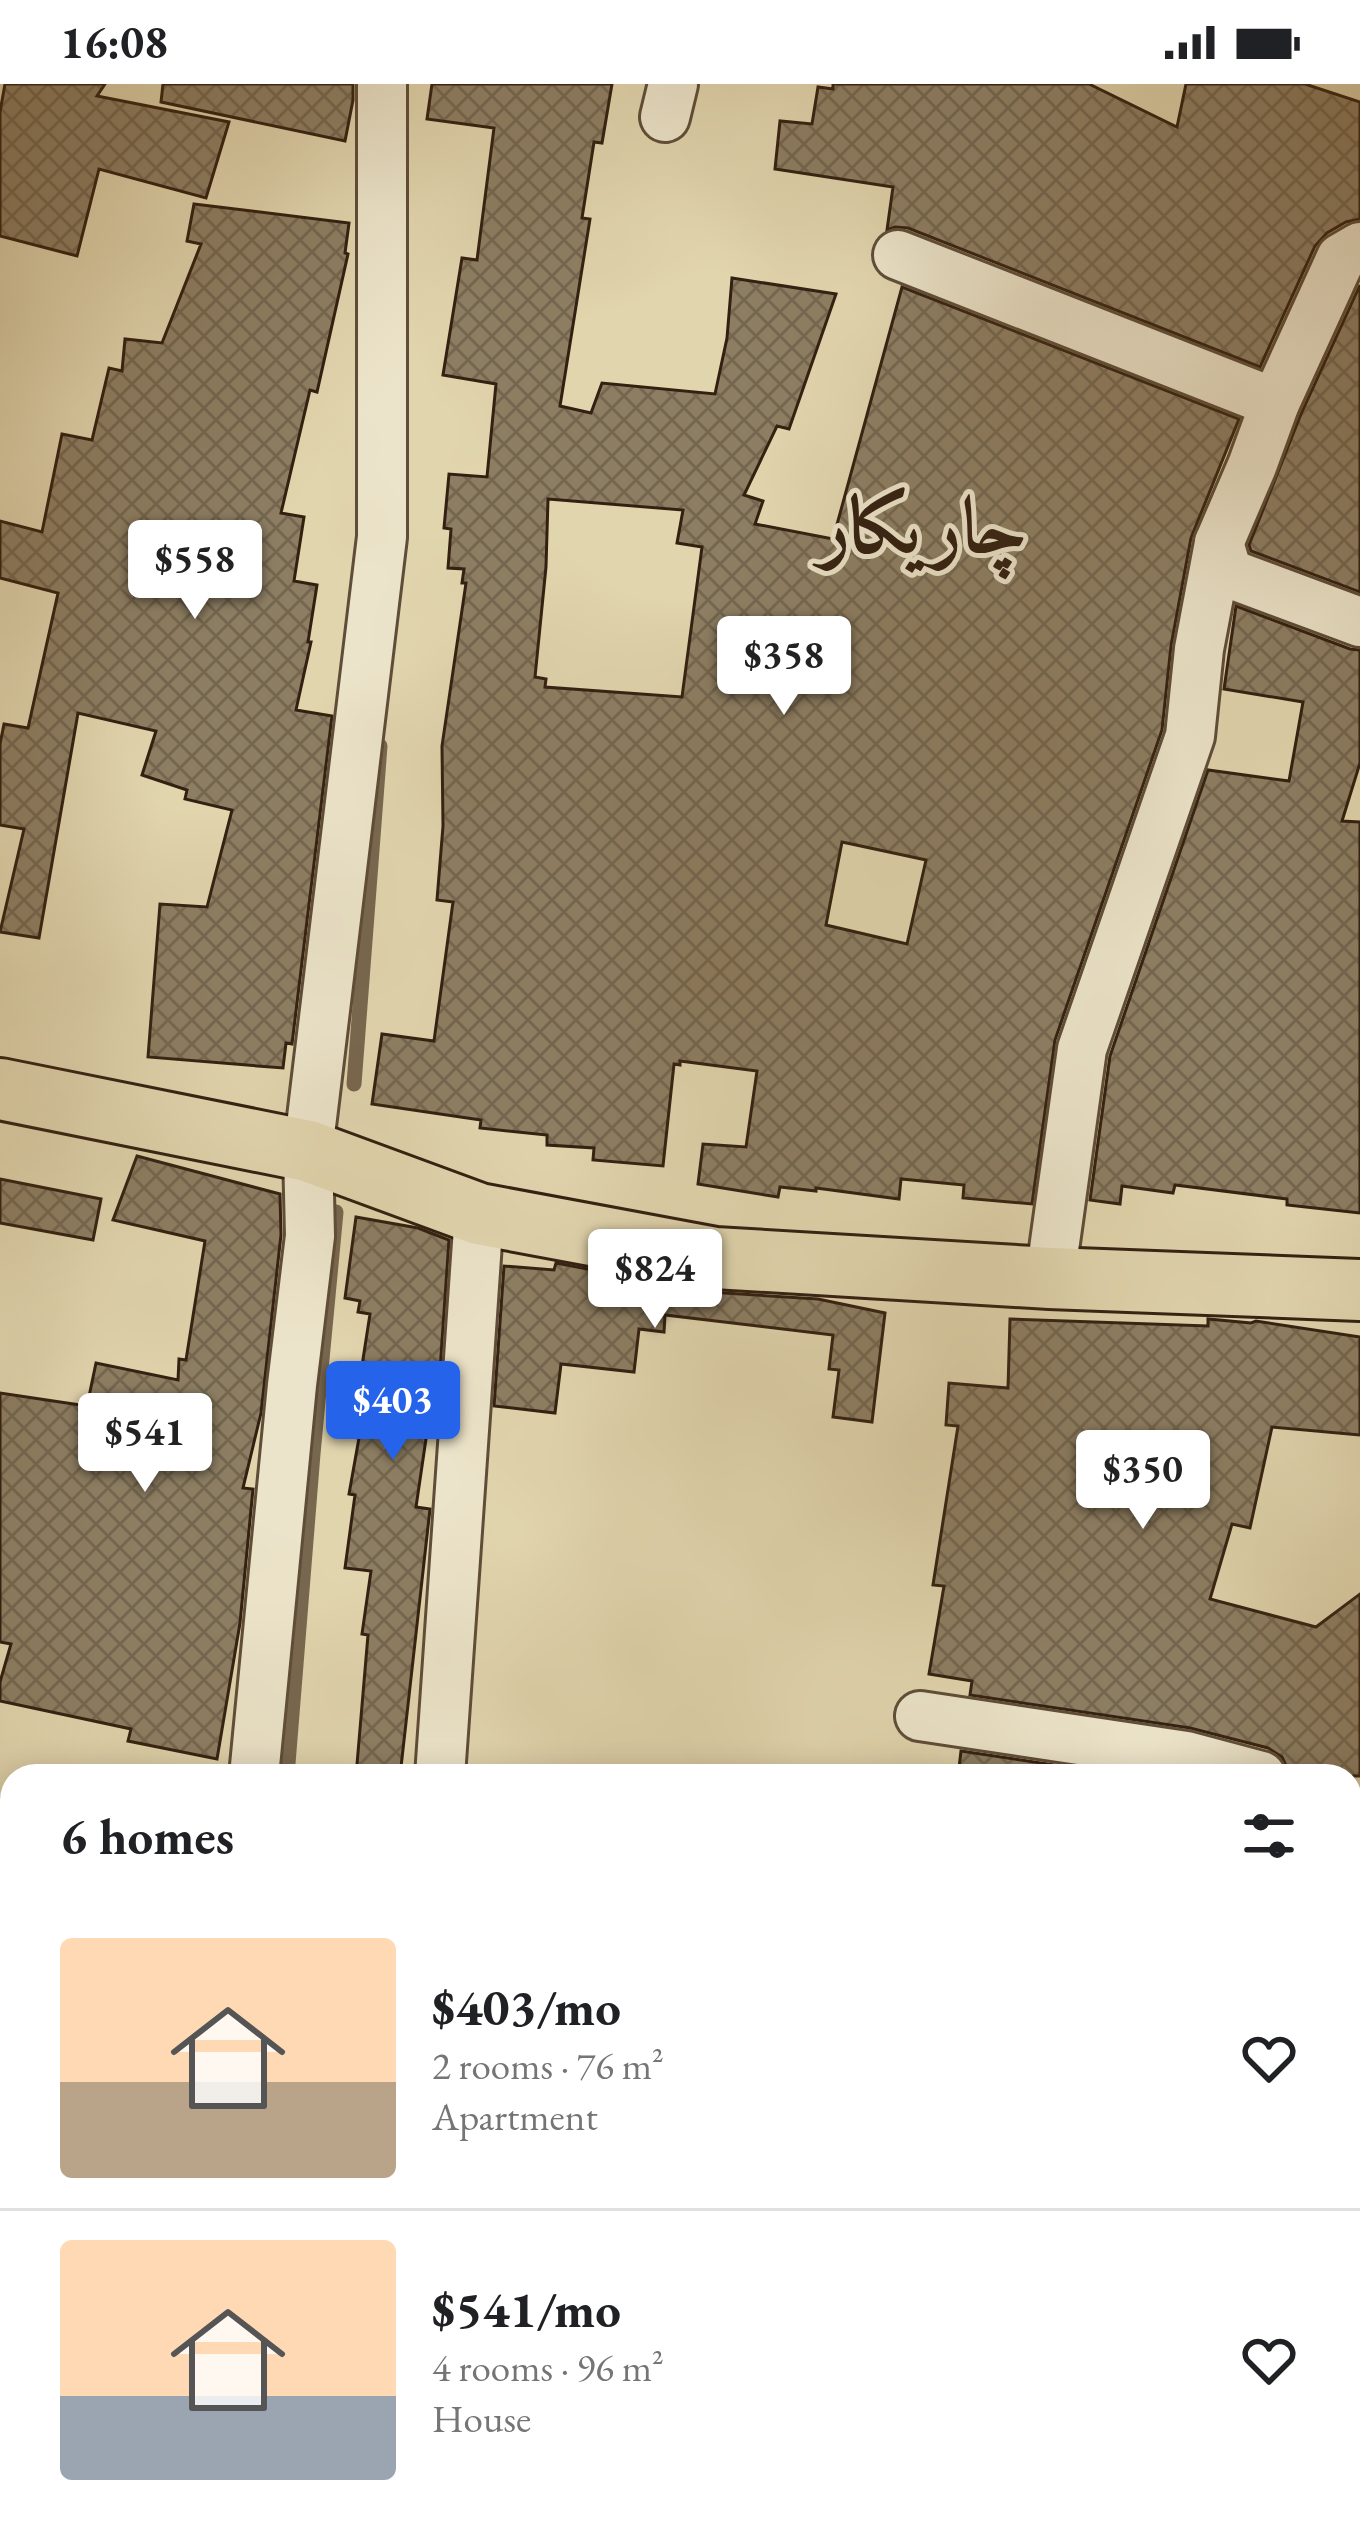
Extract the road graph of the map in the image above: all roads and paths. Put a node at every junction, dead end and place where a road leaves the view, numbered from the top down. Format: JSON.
{"nodes":[{"id":1,"x":382,"y":84,"type":"edge"},
{"id":2,"x":1360,"y":247,"type":"edge"},
{"id":3,"x":898,"y":255,"type":"dead end"},
{"id":4,"x":1274,"y":403,"type":"junction"},
{"id":5,"x":1219,"y":543,"type":"junction"},
{"id":6,"x":1360,"y":622,"type":"edge"},
{"id":7,"x":0,"y":1089,"type":"edge"},
{"id":8,"x":308,"y":1151,"type":"junction"},
{"id":9,"x":479,"y":1214,"type":"junction"},
{"id":10,"x":1049,"y":1278,"type":"junction"},
{"id":11,"x":1360,"y":1289,"type":"edge"},
{"id":12,"x":920,"y":1716,"type":"dead end"},
{"id":13,"x":255,"y":1764,"type":"edge"},
{"id":14,"x":441,"y":1764,"type":"edge"},
{"id":15,"x":1216,"y":1764,"type":"edge"}],
"edges":[{"from":1,"to":8,"type":"street"},
{"from":2,"to":4,"type":"street"},
{"from":3,"to":4,"type":"street"},
{"from":4,"to":5,"type":"street"},
{"from":5,"to":6,"type":"street"},
{"from":5,"to":10,"type":"street"},
{"from":7,"to":8,"type":"main road"},
{"from":8,"to":9,"type":"main road"},
{"from":8,"to":13,"type":"street"},
{"from":9,"to":10,"type":"main road"},
{"from":9,"to":14,"type":"street"},
{"from":10,"to":11,"type":"main road"},
{"from":12,"to":15,"type":"street"}]}
